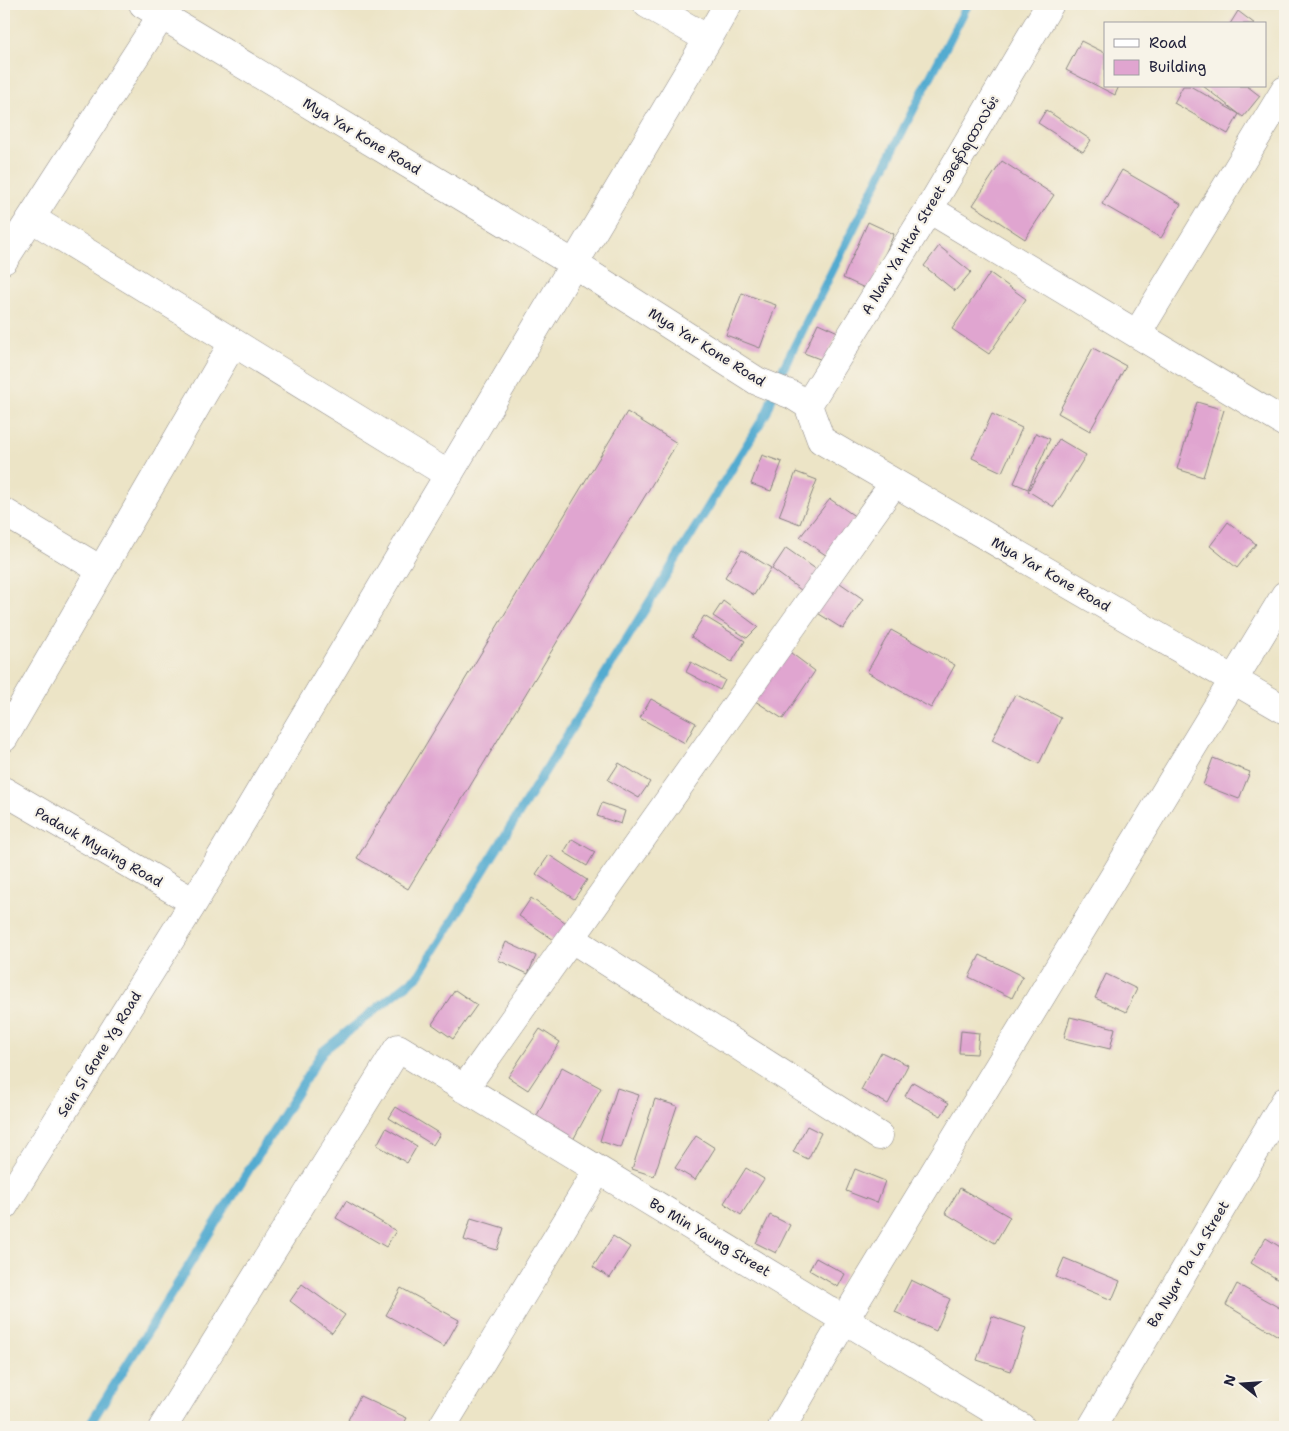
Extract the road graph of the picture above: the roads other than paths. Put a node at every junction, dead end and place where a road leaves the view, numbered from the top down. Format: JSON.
{"nodes":[{"id":1,"x":647,"y":4,"type":"edge"},
{"id":2,"x":728,"y":4,"type":"edge"},
{"id":3,"x":1050,"y":4,"type":"edge"},
{"id":4,"x":158,"y":8,"type":"edge"},
{"id":5,"x":708,"y":40,"type":"junction"},
{"id":6,"x":1283,"y":98,"type":"edge"},
{"id":7,"x":929,"y":209,"type":"junction"},
{"id":8,"x":31,"y":218,"type":"junction"},
{"id":9,"x":4,"y":260,"type":"edge"},
{"id":10,"x":574,"y":264,"type":"junction"},
{"id":11,"x":1137,"y":334,"type":"junction"},
{"id":12,"x":233,"y":343,"type":"junction"},
{"id":13,"x":800,"y":400,"type":"junction"},
{"id":14,"x":1285,"y":423,"type":"edge"},
{"id":15,"x":449,"y":475,"type":"junction"},
{"id":16,"x":894,"y":483,"type":"junction"},
{"id":17,"x":4,"y":512,"type":"edge"},
{"id":18,"x":101,"y":570,"type":"junction"},
{"id":19,"x":1285,"y":594,"type":"edge"},
{"id":20,"x":1233,"y":680,"type":"junction"},
{"id":21,"x":1285,"y":710,"type":"edge"},
{"id":22,"x":4,"y":738,"type":"edge"},
{"id":23,"x":4,"y":791,"type":"edge"},
{"id":24,"x":194,"y":902,"type":"junction"},
{"id":25,"x":572,"y":939,"type":"junction"},
{"id":26,"x":464,"y":1089,"type":"junction"},
{"id":27,"x":1285,"y":1101,"type":"edge"},
{"id":28,"x":879,"y":1136,"type":"dead end"},
{"id":29,"x":598,"y":1170,"type":"junction"},
{"id":30,"x":4,"y":1206,"type":"edge"},
{"id":31,"x":845,"y":1319,"type":"junction"},
{"id":32,"x":163,"y":1427,"type":"edge"},
{"id":33,"x":442,"y":1427,"type":"edge"},
{"id":34,"x":782,"y":1427,"type":"edge"},
{"id":35,"x":1021,"y":1427,"type":"edge"},
{"id":36,"x":1092,"y":1427,"type":"edge"}],
"edges":[{"from":1,"to":5,"type":"street"},
{"from":2,"to":5,"type":"street","name":"Sein Si Gone Yg Road"},
{"from":3,"to":7,"type":"street","name":"A Naw Ya Htar Street အနော်ရထာလမ်း"},
{"from":4,"to":8,"type":"street"},
{"from":4,"to":10,"type":"street","name":"Mya Yar Kone Road"},
{"from":5,"to":10,"type":"street","name":"Sein Si Gone Yg Road"},
{"from":6,"to":11,"type":"street"},
{"from":7,"to":11,"type":"street"},
{"from":7,"to":13,"type":"street","name":"A Naw Ya Htar Street အနော်ရထာလမ်း"},
{"from":8,"to":9,"type":"street"},
{"from":8,"to":12,"type":"street"},
{"from":10,"to":13,"type":"street","name":"Mya Yar Kone Road"},
{"from":10,"to":15,"type":"street","name":"Sein Si Gone Yg Road"},
{"from":11,"to":14,"type":"street"},
{"from":12,"to":15,"type":"street"},
{"from":12,"to":18,"type":"street"},
{"from":13,"to":16,"type":"street","name":"Mya Yar Kone Road"},
{"from":15,"to":24,"type":"street","name":"Sein Si Gone Yg Road"},
{"from":16,"to":20,"type":"street","name":"Mya Yar Kone Road"},
{"from":16,"to":25,"type":"street"},
{"from":17,"to":18,"type":"street"},
{"from":18,"to":22,"type":"street"},
{"from":19,"to":20,"type":"street"},
{"from":20,"to":21,"type":"street","name":"Mya Yar Kone Road"},
{"from":20,"to":31,"type":"street"},
{"from":23,"to":24,"type":"street","name":"Padauk Myaing Road"},
{"from":24,"to":30,"type":"street","name":"Sein Si Gone Yg Road"},
{"from":25,"to":26,"type":"street"},
{"from":25,"to":28,"type":"street"},
{"from":26,"to":29,"type":"street","name":"Bo Min Yaung Street"},
{"from":26,"to":32,"type":"street","name":"Bo Min Yaung Street"},
{"from":27,"to":36,"type":"street","name":"Ba Nyar Da La Street"},
{"from":29,"to":31,"type":"street","name":"Bo Min Yaung Street"},
{"from":29,"to":33,"type":"street"},
{"from":31,"to":34,"type":"street"},
{"from":31,"to":35,"type":"street","name":"Bo Min Yaung Street"}]}
